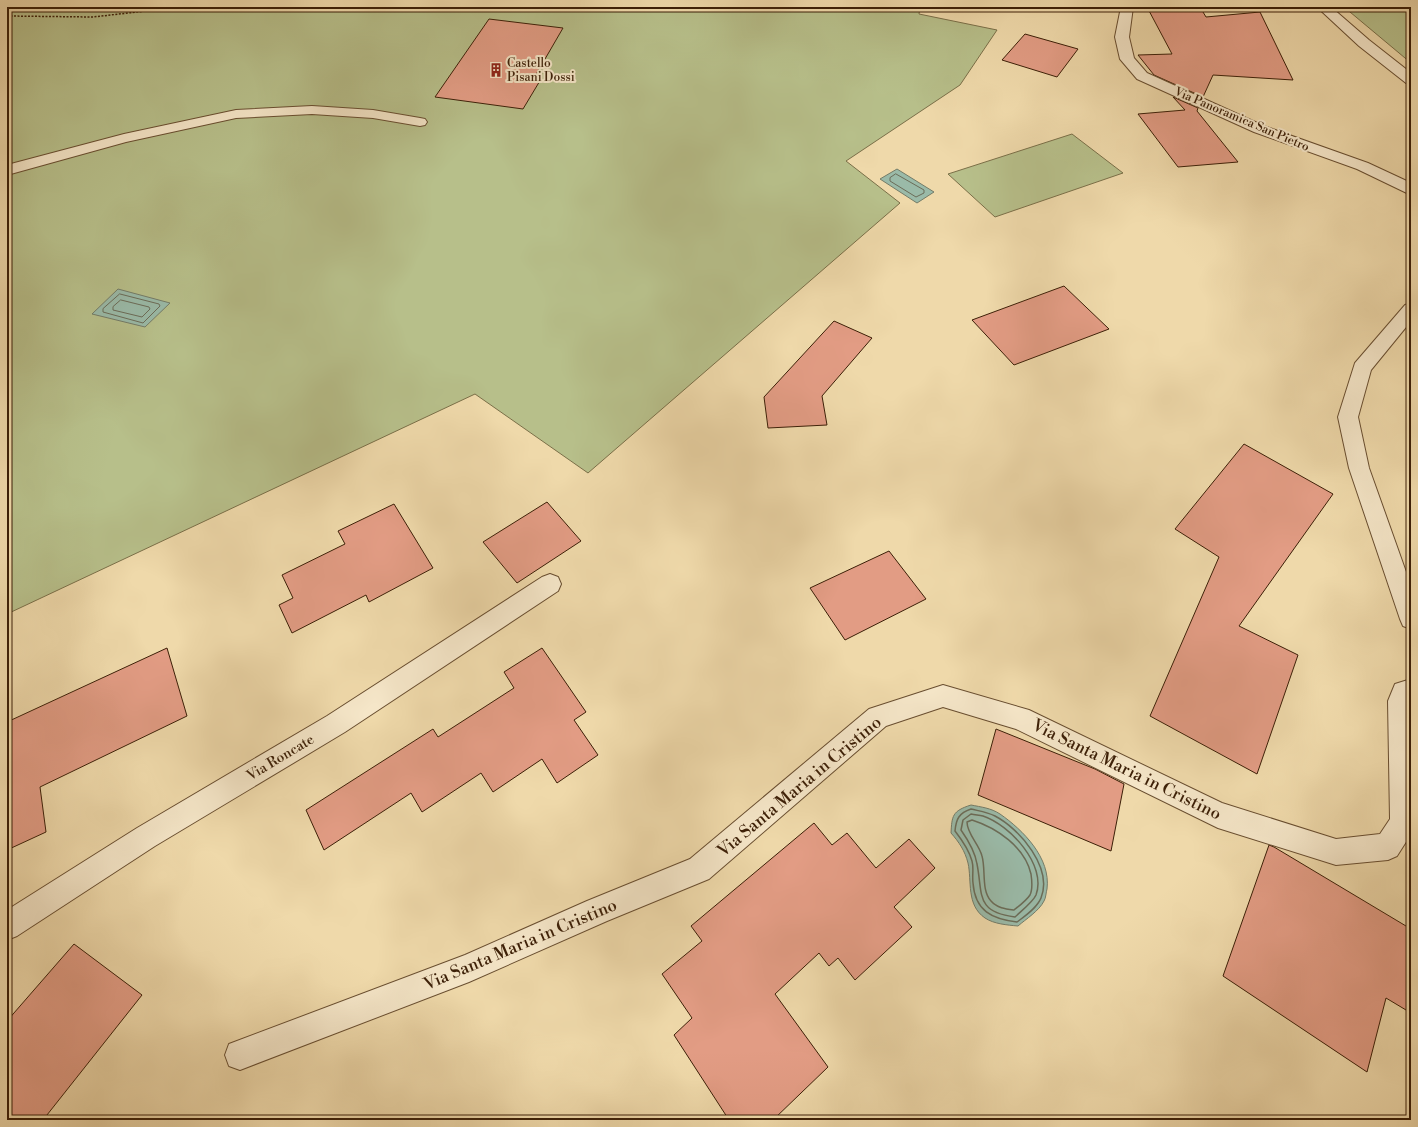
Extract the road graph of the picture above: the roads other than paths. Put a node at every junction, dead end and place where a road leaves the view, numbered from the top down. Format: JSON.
{"nodes":[{"id":1,"x":1127,"y":7,"type":"edge"},
{"id":2,"x":1324,"y":7,"type":"edge"},
{"id":3,"x":1411,"y":80,"type":"edge"},
{"id":4,"x":420,"y":122,"type":"dead end"},
{"id":5,"x":7,"y":170,"type":"edge"},
{"id":6,"x":1411,"y":190,"type":"edge"},
{"id":7,"x":1411,"y":309,"type":"edge"},
{"id":8,"x":550,"y":584,"type":"dead end"},
{"id":9,"x":1411,"y":619,"type":"edge"},
{"id":10,"x":1411,"y":690,"type":"edge"},
{"id":11,"x":7,"y":926,"type":"edge"},
{"id":12,"x":240,"y":1054,"type":"dead end"}],
"edges":[{"from":1,"to":6,"type":"street","name":"Via Panoramica San Pietro"},
{"from":2,"to":3,"type":"street"},
{"from":4,"to":5,"type":"street"},
{"from":7,"to":9,"type":"street"},
{"from":8,"to":11,"type":"street","name":"Via Roncate"},
{"from":10,"to":12,"type":"street","name":"Via Santa Maria in Cristino"}]}
